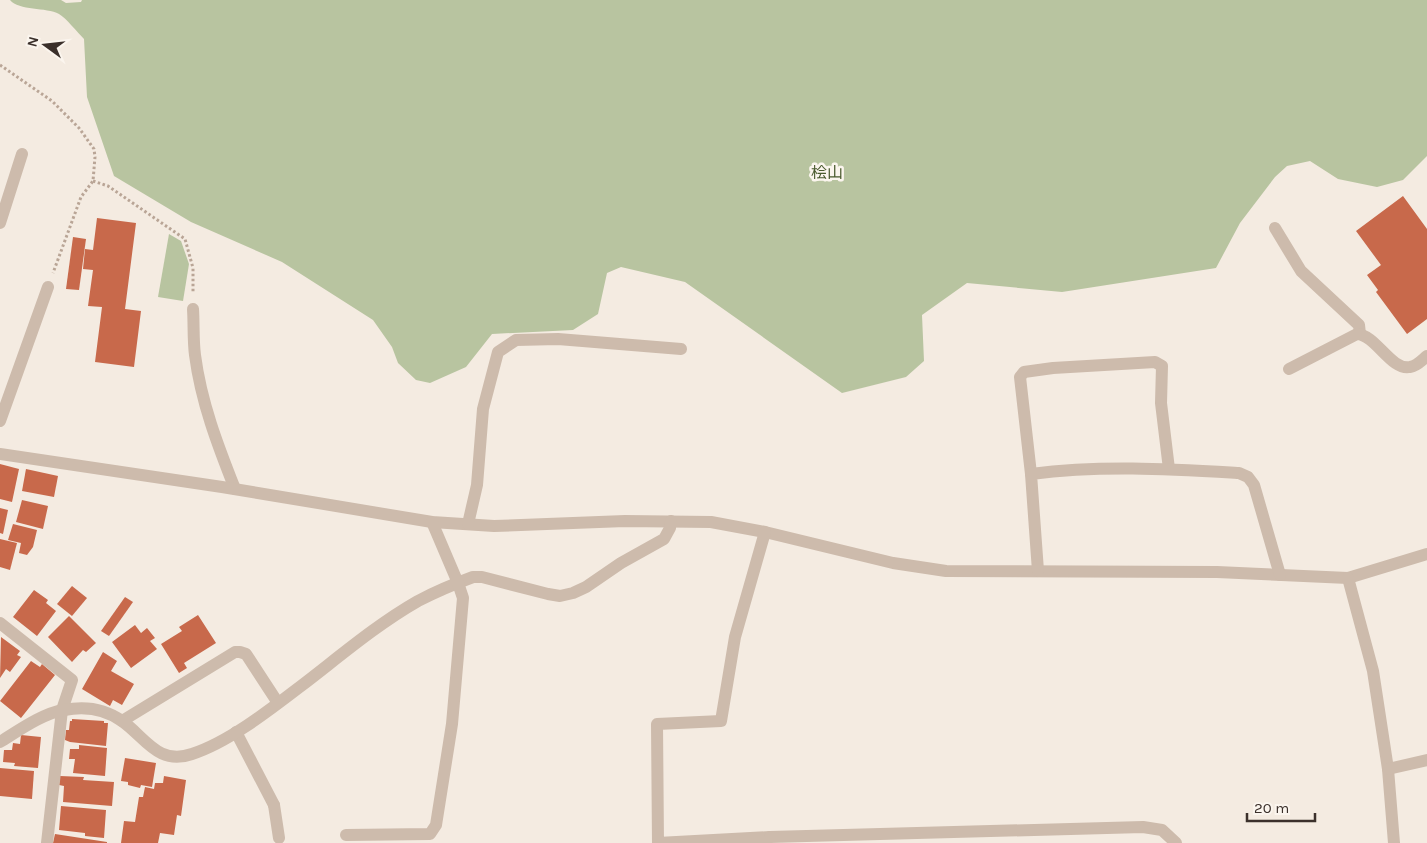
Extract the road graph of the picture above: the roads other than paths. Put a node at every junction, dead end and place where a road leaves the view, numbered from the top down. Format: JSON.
{"nodes":[{"id":1,"x":22,"y":154,"type":"dead end"},
{"id":2,"x":0,"y":222,"type":"edge"},
{"id":3,"x":1275,"y":228,"type":"dead end"},
{"id":4,"x":48,"y":287,"type":"road end"},
{"id":5,"x":193,"y":309,"type":"road end"},
{"id":6,"x":1360,"y":334,"type":"junction"},
{"id":7,"x":681,"y":349,"type":"dead end"},
{"id":8,"x":1427,"y":356,"type":"edge"},
{"id":9,"x":1288,"y":369,"type":"dead end"},
{"id":10,"x":0,"y":421,"type":"edge"},
{"id":11,"x":0,"y":454,"type":"edge"},
{"id":12,"x":1169,"y":469,"type":"junction"},
{"id":13,"x":1031,"y":474,"type":"junction"},
{"id":14,"x":234,"y":489,"type":"junction"},
{"id":15,"x":671,"y":521,"type":"junction"},
{"id":16,"x":432,"y":522,"type":"junction"},
{"id":17,"x":468,"y":524,"type":"junction"},
{"id":18,"x":765,"y":532,"type":"junction"},
{"id":19,"x":1427,"y":554,"type":"edge"},
{"id":20,"x":1038,"y":571,"type":"junction"},
{"id":21,"x":1280,"y":575,"type":"junction"},
{"id":22,"x":1348,"y":578,"type":"junction"},
{"id":23,"x":458,"y":583,"type":"junction"},
{"id":24,"x":0,"y":623,"type":"edge"},
{"id":25,"x":278,"y":703,"type":"junction"},
{"id":26,"x":62,"y":710,"type":"junction"},
{"id":27,"x":122,"y":721,"type":"junction"},
{"id":28,"x":236,"y":732,"type":"junction"},
{"id":29,"x":0,"y":742,"type":"edge"},
{"id":30,"x":1427,"y":760,"type":"edge"},
{"id":31,"x":1388,"y":769,"type":"junction"},
{"id":32,"x":346,"y":834,"type":"dead end"},
{"id":33,"x":279,"y":838,"type":"dead end"},
{"id":34,"x":770,"y":840,"type":"edge"},
{"id":35,"x":47,"y":843,"type":"edge"},
{"id":36,"x":1176,"y":843,"type":"edge"},
{"id":37,"x":1394,"y":843,"type":"edge"}],
"edges":[{"from":1,"to":2,"type":"street"},
{"from":3,"to":6,"type":"street"},
{"from":4,"to":10,"type":"street"},
{"from":5,"to":14,"type":"street"},
{"from":6,"to":8,"type":"street"},
{"from":6,"to":9,"type":"street"},
{"from":7,"to":17,"type":"street"},
{"from":11,"to":14,"type":"street"},
{"from":12,"to":13,"type":"street"},
{"from":12,"to":13,"type":"street"},
{"from":12,"to":21,"type":"street"},
{"from":13,"to":20,"type":"street"},
{"from":14,"to":16,"type":"street"},
{"from":15,"to":17,"type":"street"},
{"from":15,"to":18,"type":"street"},
{"from":15,"to":23,"type":"street"},
{"from":16,"to":17,"type":"street"},
{"from":16,"to":23,"type":"street"},
{"from":18,"to":20,"type":"street"},
{"from":18,"to":34,"type":"street"},
{"from":19,"to":22,"type":"street"},
{"from":20,"to":21,"type":"street"},
{"from":21,"to":22,"type":"street"},
{"from":22,"to":31,"type":"street"},
{"from":23,"to":25,"type":"street"},
{"from":23,"to":32,"type":"street"},
{"from":24,"to":26,"type":"street"},
{"from":25,"to":27,"type":"street"},
{"from":25,"to":28,"type":"street"},
{"from":26,"to":27,"type":"street"},
{"from":26,"to":29,"type":"street"},
{"from":26,"to":35,"type":"street"},
{"from":27,"to":28,"type":"street"},
{"from":28,"to":33,"type":"street"},
{"from":30,"to":31,"type":"street"},
{"from":31,"to":37,"type":"street"},
{"from":34,"to":36,"type":"street"}]}
